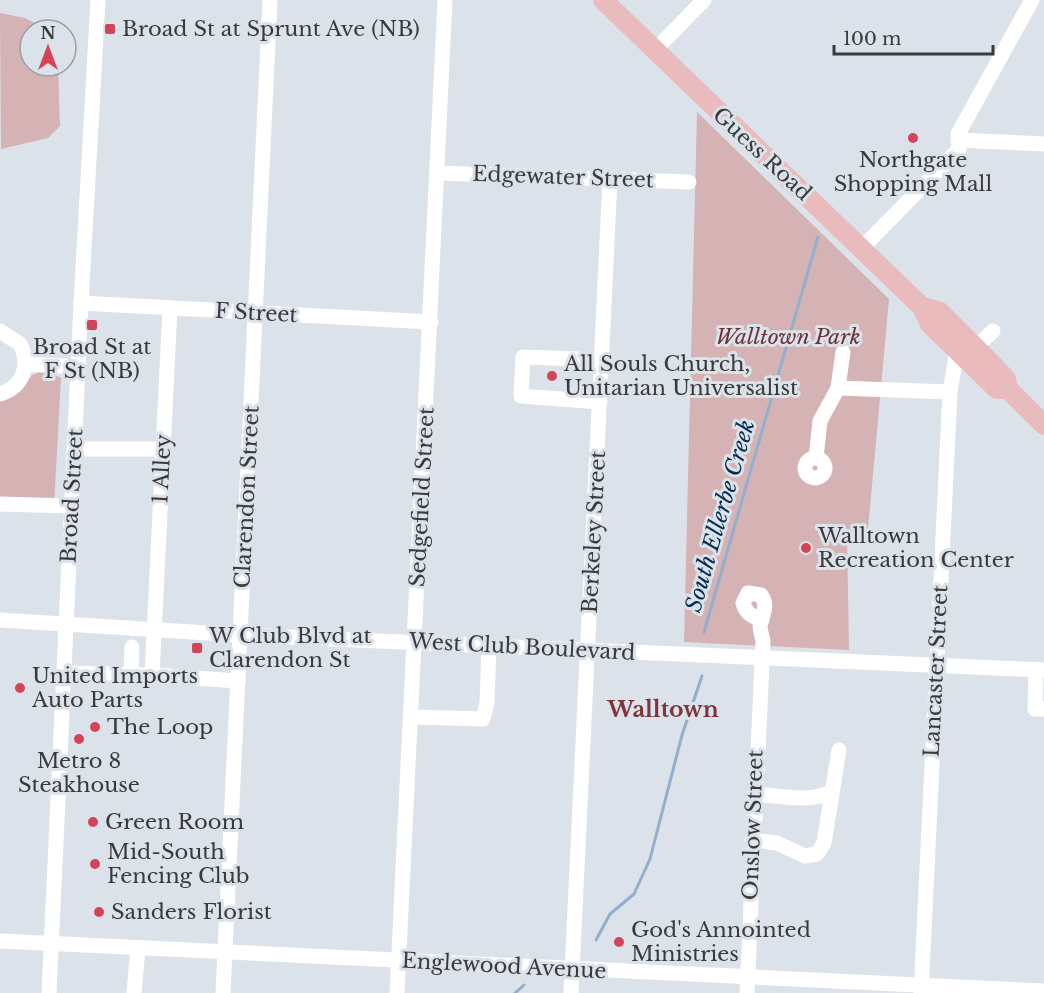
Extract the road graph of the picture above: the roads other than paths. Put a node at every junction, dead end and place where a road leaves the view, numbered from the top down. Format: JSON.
{"nodes":[{"id":1,"x":98,"y":0,"type":"edge"},
{"id":2,"x":270,"y":0,"type":"edge"},
{"id":3,"x":445,"y":0,"type":"edge"},
{"id":4,"x":603,"y":0,"type":"edge"},
{"id":5,"x":704,"y":0,"type":"edge"},
{"id":6,"x":1032,"y":0,"type":"edge"},
{"id":7,"x":655,"y":50,"type":"junction"},
{"id":8,"x":958,"y":140,"type":"junction"},
{"id":9,"x":1044,"y":144,"type":"edge"},
{"id":10,"x":437,"y":173,"type":"junction"},
{"id":11,"x":610,"y":179,"type":"junction"},
{"id":12,"x":689,"y":182,"type":"dead end"},
{"id":13,"x":862,"y":248,"type":"junction"},
{"id":14,"x":81,"y":303,"type":"junction"},
{"id":15,"x":170,"y":308,"type":"junction"},
{"id":16,"x":256,"y":313,"type":"junction"},
{"id":17,"x":431,"y":322,"type":"junction"},
{"id":18,"x":0,"y":331,"type":"edge"},
{"id":19,"x":993,"y":331,"type":"dead end"},
{"id":20,"x":966,"y":349,"type":"junction"},
{"id":21,"x":843,"y":352,"type":"dead end"},
{"id":22,"x":602,"y":360,"type":"junction"},
{"id":23,"x":26,"y":364,"type":"junction"},
{"id":24,"x":78,"y":367,"type":"junction"},
{"id":25,"x":838,"y":388,"type":"junction"},
{"id":26,"x":950,"y":392,"type":"junction"},
{"id":27,"x":0,"y":394,"type":"edge"},
{"id":28,"x":600,"y":402,"type":"junction"},
{"id":29,"x":1044,"y":425,"type":"edge"},
{"id":30,"x":74,"y":449,"type":"junction"},
{"id":31,"x":163,"y":449,"type":"junction"},
{"id":32,"x":816,"y":458,"type":"dead end"},
{"id":33,"x":0,"y":504,"type":"edge"},
{"id":34,"x":72,"y":506,"type":"junction"},
{"id":35,"x":0,"y":620,"type":"edge"},
{"id":36,"x":762,"y":620,"type":"dead end"},
{"id":37,"x":66,"y":623,"type":"junction"},
{"id":38,"x":154,"y":630,"type":"junction"},
{"id":39,"x":240,"y":635,"type":"junction"},
{"id":40,"x":415,"y":641,"type":"junction"},
{"id":41,"x":489,"y":645,"type":"junction"},
{"id":42,"x":132,"y":646,"type":"dead end"},
{"id":43,"x":589,"y":651,"type":"junction"},
{"id":44,"x":762,"y":657,"type":"junction"},
{"id":45,"x":936,"y":666,"type":"junction"},
{"id":46,"x":1042,"y":669,"type":"edge"},
{"id":47,"x":63,"y":673,"type":"junction"},
{"id":48,"x":118,"y":673,"type":"junction"},
{"id":49,"x":83,"y":674,"type":"junction"},
{"id":50,"x":152,"y":675,"type":"junction"},
{"id":51,"x":238,"y":681,"type":"junction"},
{"id":52,"x":1040,"y":694,"type":"edge"},
{"id":53,"x":1044,"y":709,"type":"edge"},
{"id":54,"x":411,"y":717,"type":"junction"},
{"id":55,"x":839,"y":750,"type":"dead end"},
{"id":56,"x":832,"y":791,"type":"junction"},
{"id":57,"x":754,"y":794,"type":"junction"},
{"id":58,"x":753,"y":840,"type":"junction"},
{"id":59,"x":0,"y":941,"type":"edge"},
{"id":60,"x":52,"y":944,"type":"junction"},
{"id":61,"x":138,"y":948,"type":"junction"},
{"id":62,"x":225,"y":952,"type":"junction"},
{"id":63,"x":399,"y":961,"type":"junction"},
{"id":64,"x":572,"y":970,"type":"junction"},
{"id":65,"x":747,"y":985,"type":"edge"},
{"id":66,"x":834,"y":987,"type":"edge"},
{"id":67,"x":921,"y":989,"type":"edge"},
{"id":68,"x":1007,"y":991,"type":"edge"},
{"id":69,"x":1044,"y":991,"type":"edge"},
{"id":70,"x":49,"y":993,"type":"edge"},
{"id":71,"x":134,"y":993,"type":"edge"},
{"id":72,"x":223,"y":993,"type":"edge"},
{"id":73,"x":398,"y":993,"type":"edge"},
{"id":74,"x":571,"y":993,"type":"edge"}],
"edges":[{"from":1,"to":14,"type":"street","name":"Broad Street"},
{"from":2,"to":16,"type":"street","name":"Clarendon Street"},
{"from":3,"to":10,"type":"street","name":"Sedgefield Street"},
{"from":4,"to":7,"type":"main road","name":"Guess Road"},
{"from":5,"to":7,"type":"street"},
{"from":6,"to":8,"type":"street"},
{"from":7,"to":13,"type":"main road","name":"Guess Road"},
{"from":8,"to":9,"type":"street"},
{"from":8,"to":13,"type":"street"},
{"from":10,"to":11,"type":"street","name":"Edgewater Street"},
{"from":10,"to":17,"type":"street","name":"Sedgefield Street"},
{"from":11,"to":12,"type":"street","name":"Edgewater Street"},
{"from":11,"to":22,"type":"street","name":"Berkeley Street"},
{"from":13,"to":20,"type":"main road","name":"Guess Road"},
{"from":14,"to":15,"type":"street","name":"F Street"},
{"from":14,"to":24,"type":"street","name":"Broad Street"},
{"from":15,"to":16,"type":"street","name":"F Street"},
{"from":15,"to":31,"type":"street","name":"1 Alley"},
{"from":16,"to":17,"type":"street","name":"F Street"},
{"from":16,"to":39,"type":"street","name":"Clarendon Street"},
{"from":17,"to":40,"type":"street","name":"Sedgefield Street"},
{"from":18,"to":23,"type":"street"},
{"from":19,"to":20,"type":"street"},
{"from":20,"to":26,"type":"street","name":"Lancaster Street"},
{"from":20,"to":29,"type":"main road","name":"Guess Road"},
{"from":21,"to":25,"type":"street"},
{"from":22,"to":28,"type":"street","name":"Berkeley Street"},
{"from":22,"to":28,"type":"street"},
{"from":23,"to":24,"type":"street"},
{"from":23,"to":27,"type":"street"},
{"from":24,"to":30,"type":"street","name":"Broad Street"},
{"from":25,"to":26,"type":"street"},
{"from":25,"to":32,"type":"street"},
{"from":26,"to":45,"type":"street","name":"Lancaster Street"},
{"from":28,"to":43,"type":"street","name":"Berkeley Street"},
{"from":30,"to":31,"type":"street"},
{"from":30,"to":34,"type":"street","name":"Broad Street"},
{"from":31,"to":38,"type":"street","name":"1 Alley"},
{"from":33,"to":34,"type":"street"},
{"from":34,"to":37,"type":"street","name":"Broad Street"},
{"from":35,"to":37,"type":"street","name":"West Club Boulevard"},
{"from":36,"to":44,"type":"street","name":"Onslow Street"},
{"from":37,"to":38,"type":"street","name":"West Club Boulevard"},
{"from":37,"to":47,"type":"street","name":"Broad Street"},
{"from":38,"to":39,"type":"street","name":"West Club Boulevard"},
{"from":38,"to":50,"type":"street","name":"1 Alley"},
{"from":39,"to":40,"type":"street","name":"West Club Boulevard"},
{"from":39,"to":51,"type":"street","name":"Clarendon Street"},
{"from":40,"to":41,"type":"street","name":"West Club Boulevard"},
{"from":40,"to":54,"type":"street","name":"Sedgefield Street"},
{"from":41,"to":43,"type":"street","name":"West Club Boulevard"},
{"from":41,"to":54,"type":"street"},
{"from":42,"to":48,"type":"street"},
{"from":43,"to":44,"type":"street","name":"West Club Boulevard"},
{"from":43,"to":64,"type":"street","name":"Berkeley Street"},
{"from":44,"to":45,"type":"street","name":"West Club Boulevard"},
{"from":44,"to":57,"type":"street","name":"Onslow Street"},
{"from":45,"to":46,"type":"street","name":"West Club Boulevard"},
{"from":45,"to":67,"type":"street","name":"Lancaster Street"},
{"from":46,"to":52,"type":"street"},
{"from":47,"to":49,"type":"street"},
{"from":47,"to":60,"type":"street","name":"Broad Street"},
{"from":48,"to":49,"type":"street"},
{"from":48,"to":49,"type":"street"},
{"from":48,"to":50,"type":"street"},
{"from":50,"to":51,"type":"street"},
{"from":51,"to":62,"type":"street","name":"Clarendon Street"},
{"from":52,"to":53,"type":"street"},
{"from":54,"to":63,"type":"street","name":"Sedgefield Street"},
{"from":55,"to":56,"type":"street"},
{"from":56,"to":57,"type":"street"},
{"from":56,"to":58,"type":"street"},
{"from":57,"to":58,"type":"street","name":"Onslow Street"},
{"from":58,"to":65,"type":"street","name":"Onslow Street"},
{"from":59,"to":60,"type":"street","name":"Englewood Avenue"},
{"from":60,"to":61,"type":"street","name":"Englewood Avenue"},
{"from":60,"to":70,"type":"street","name":"Broad Street"},
{"from":61,"to":62,"type":"street","name":"Englewood Avenue"},
{"from":61,"to":71,"type":"street"},
{"from":62,"to":63,"type":"street","name":"Englewood Avenue"},
{"from":62,"to":72,"type":"street","name":"Clarendon Street"},
{"from":63,"to":64,"type":"street","name":"Englewood Avenue"},
{"from":63,"to":73,"type":"street","name":"Sedgefield Street"},
{"from":64,"to":65,"type":"street","name":"Englewood Avenue"},
{"from":64,"to":74,"type":"street","name":"Berkeley Street"},
{"from":65,"to":66,"type":"street","name":"Englewood Avenue"},
{"from":66,"to":67,"type":"street","name":"Englewood Avenue"},
{"from":67,"to":68,"type":"street","name":"Englewood Avenue"},
{"from":68,"to":69,"type":"street","name":"Englewood Avenue"}]}
